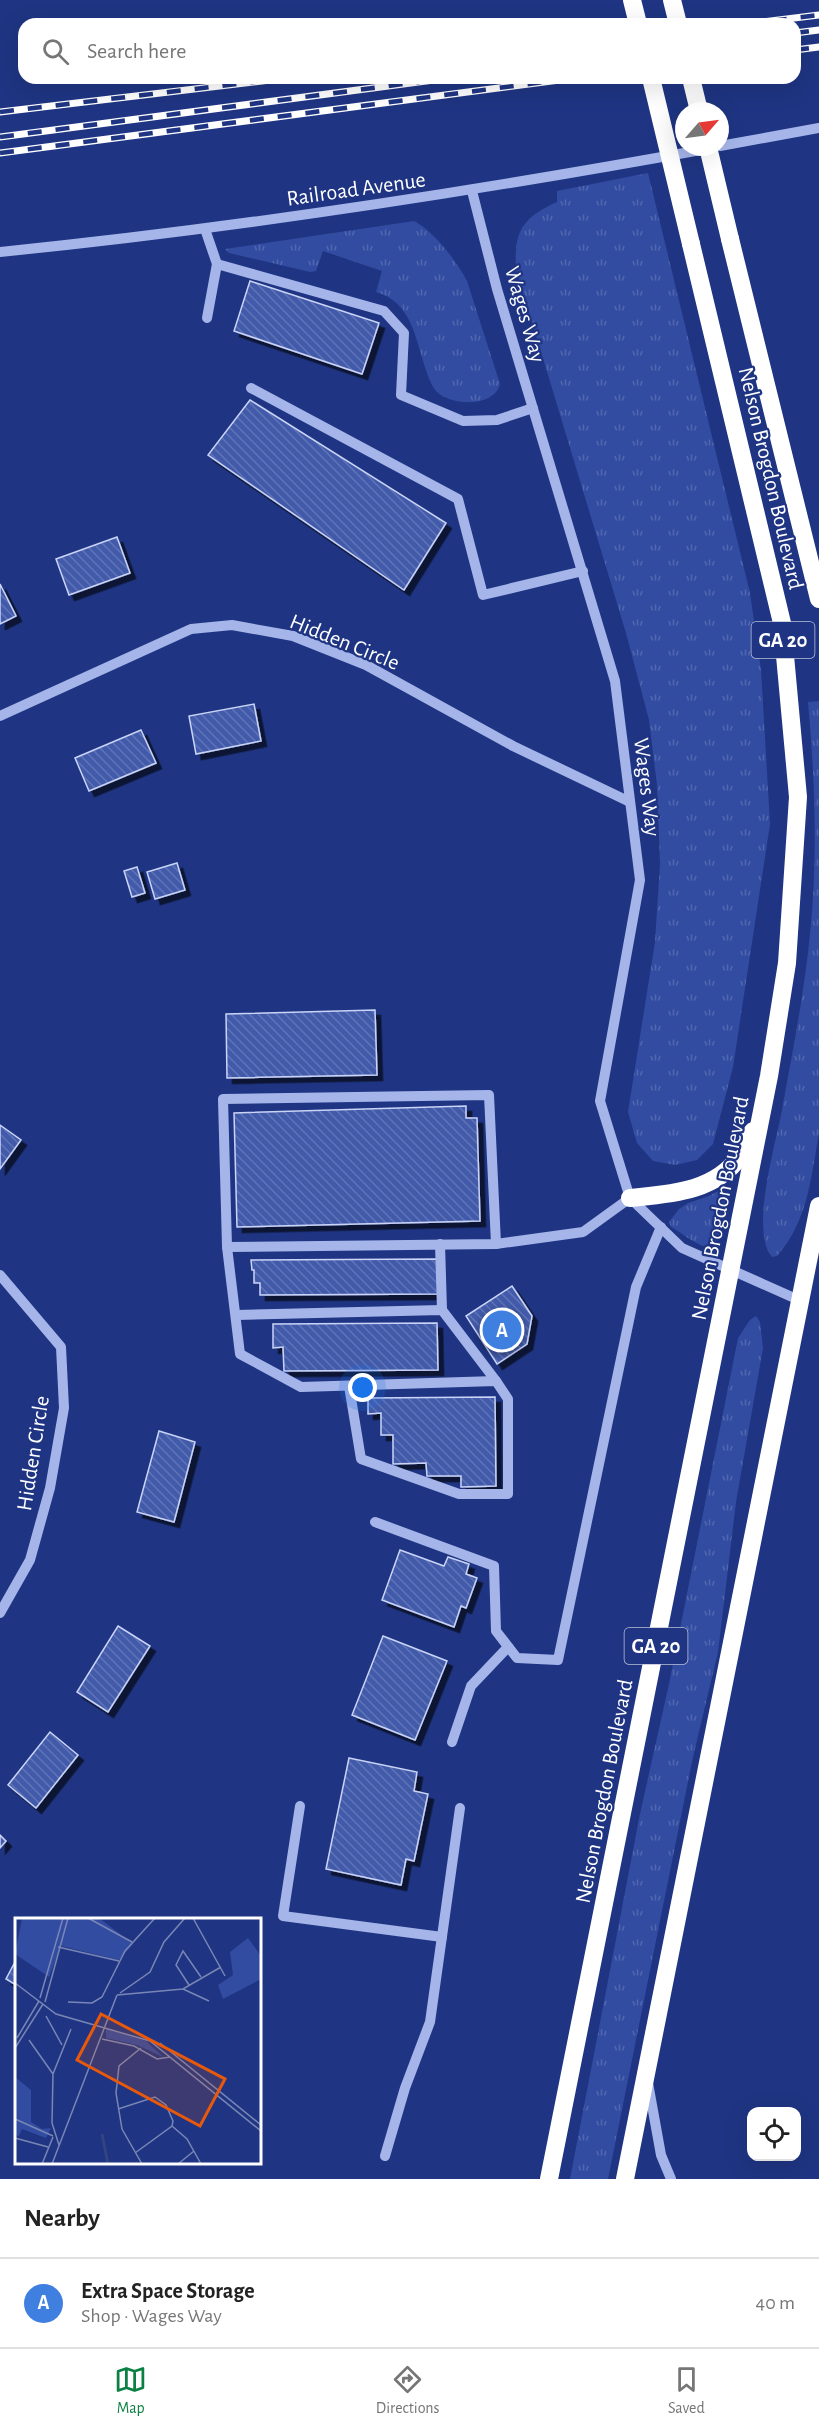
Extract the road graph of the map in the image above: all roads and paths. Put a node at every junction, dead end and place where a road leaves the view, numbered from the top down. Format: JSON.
{"nodes":[{"id":1,"x":632,"y":0,"type":"edge"},
{"id":2,"x":672,"y":0,"type":"edge"},
{"id":3,"x":636,"y":18,"type":"edge"},
{"id":4,"x":676,"y":18,"type":"edge"},
{"id":5,"x":652,"y":84,"type":"edge"},
{"id":6,"x":692,"y":84,"type":"edge"},
{"id":7,"x":697,"y":102,"type":"edge"},
{"id":8,"x":819,"y":128,"type":"edge"},
{"id":9,"x":729,"y":144,"type":"edge"},
{"id":10,"x":675,"y":154,"type":"edge"},
{"id":11,"x":710,"y":156,"type":"edge"},
{"id":12,"x":472,"y":191,"type":"junction"},
{"id":13,"x":205,"y":229,"type":"junction"},
{"id":14,"x":0,"y":252,"type":"edge"},
{"id":15,"x":217,"y":264,"type":"junction"},
{"id":16,"x":207,"y":318,"type":"dead end"},
{"id":17,"x":251,"y":388,"type":"dead end"},
{"id":18,"x":533,"y":408,"type":"junction"},
{"id":19,"x":583,"y":571,"type":"junction"},
{"id":20,"x":819,"y":599,"type":"edge"},
{"id":21,"x":0,"y":716,"type":"edge"},
{"id":22,"x":630,"y":802,"type":"junction"},
{"id":23,"x":762,"y":1114,"type":"junction"},
{"id":24,"x":630,"y":1198,"type":"junction"},
{"id":25,"x":819,"y":1206,"type":"edge"},
{"id":26,"x":661,"y":1227,"type":"junction"},
{"id":27,"x":440,"y":1244,"type":"junction"},
{"id":28,"x":496,"y":1244,"type":"junction"},
{"id":29,"x":227,"y":1247,"type":"junction"},
{"id":30,"x":732,"y":1270,"type":"junction"},
{"id":31,"x":0,"y":1275,"type":"edge"},
{"id":32,"x":801,"y":1301,"type":"junction"},
{"id":33,"x":442,"y":1310,"type":"junction"},
{"id":34,"x":237,"y":1315,"type":"junction"},
{"id":35,"x":496,"y":1381,"type":"junction"},
{"id":36,"x":350,"y":1386,"type":"junction"},
{"id":37,"x":375,"y":1522,"type":"dead end"},
{"id":38,"x":0,"y":1613,"type":"edge"},
{"id":39,"x":508,"y":1647,"type":"junction"},
{"id":40,"x":452,"y":1742,"type":"dead end"},
{"id":41,"x":300,"y":1806,"type":"dead end"},
{"id":42,"x":460,"y":1808,"type":"dead end"},
{"id":43,"x":442,"y":1937,"type":"junction"},
{"id":44,"x":646,"y":2072,"type":"junction"},
{"id":45,"x":386,"y":2156,"type":"dead end"},
{"id":46,"x":549,"y":2179,"type":"edge"},
{"id":47,"x":625,"y":2179,"type":"edge"},
{"id":48,"x":671,"y":2179,"type":"edge"}],
"edges":[{"from":1,"to":3,"type":"highway"},
{"from":2,"to":4,"type":"highway"},
{"from":5,"to":23,"type":"highway","name":"Nelson Brogdon Boulevard","number":"GA 20","bridge":true},
{"from":6,"to":7,"type":"highway"},
{"from":8,"to":9,"type":"street"},
{"from":10,"to":12,"type":"street","name":"Railroad Avenue"},
{"from":11,"to":20,"type":"highway","name":"Nelson Brogdon Boulevard","number":"GA 20","bridge":true},
{"from":12,"to":13,"type":"street","name":"Railroad Avenue"},
{"from":12,"to":18,"type":"street","name":"Wages Way"},
{"from":13,"to":14,"type":"street","name":"Railroad Avenue"},
{"from":13,"to":15,"type":"street"},
{"from":15,"to":16,"type":"street"},
{"from":15,"to":18,"type":"street"},
{"from":17,"to":19,"type":"street"},
{"from":18,"to":19,"type":"street","name":"Wages Way"},
{"from":19,"to":22,"type":"street","name":"Wages Way"},
{"from":21,"to":22,"type":"street","name":"Hidden Circle"},
{"from":22,"to":24,"type":"street","name":"Wages Way"},
{"from":23,"to":24,"type":"highway"},
{"from":23,"to":30,"type":"highway","name":"Nelson Brogdon Boulevard","number":"GA 20"},
{"from":24,"to":26,"type":"street","name":"Wages Way"},
{"from":24,"to":28,"type":"street"},
{"from":25,"to":32,"type":"highway"},
{"from":26,"to":30,"type":"street","name":"Wages Way"},
{"from":26,"to":39,"type":"street"},
{"from":27,"to":28,"type":"street"},
{"from":27,"to":29,"type":"street"},
{"from":27,"to":33,"type":"street"},
{"from":28,"to":29,"type":"street"},
{"from":29,"to":34,"type":"street"},
{"from":30,"to":32,"type":"street","name":"Wages Way"},
{"from":30,"to":46,"type":"highway","name":"Nelson Brogdon Boulevard","number":"GA 20"},
{"from":31,"to":38,"type":"street","name":"Hidden Circle"},
{"from":32,"to":44,"type":"highway"},
{"from":33,"to":34,"type":"street"},
{"from":33,"to":35,"type":"street"},
{"from":34,"to":36,"type":"street"},
{"from":35,"to":36,"type":"street"},
{"from":35,"to":36,"type":"street"},
{"from":37,"to":39,"type":"street"},
{"from":39,"to":40,"type":"street"},
{"from":41,"to":43,"type":"street"},
{"from":42,"to":43,"type":"street"},
{"from":43,"to":45,"type":"street"},
{"from":44,"to":47,"type":"highway"},
{"from":44,"to":48,"type":"street"}]}
